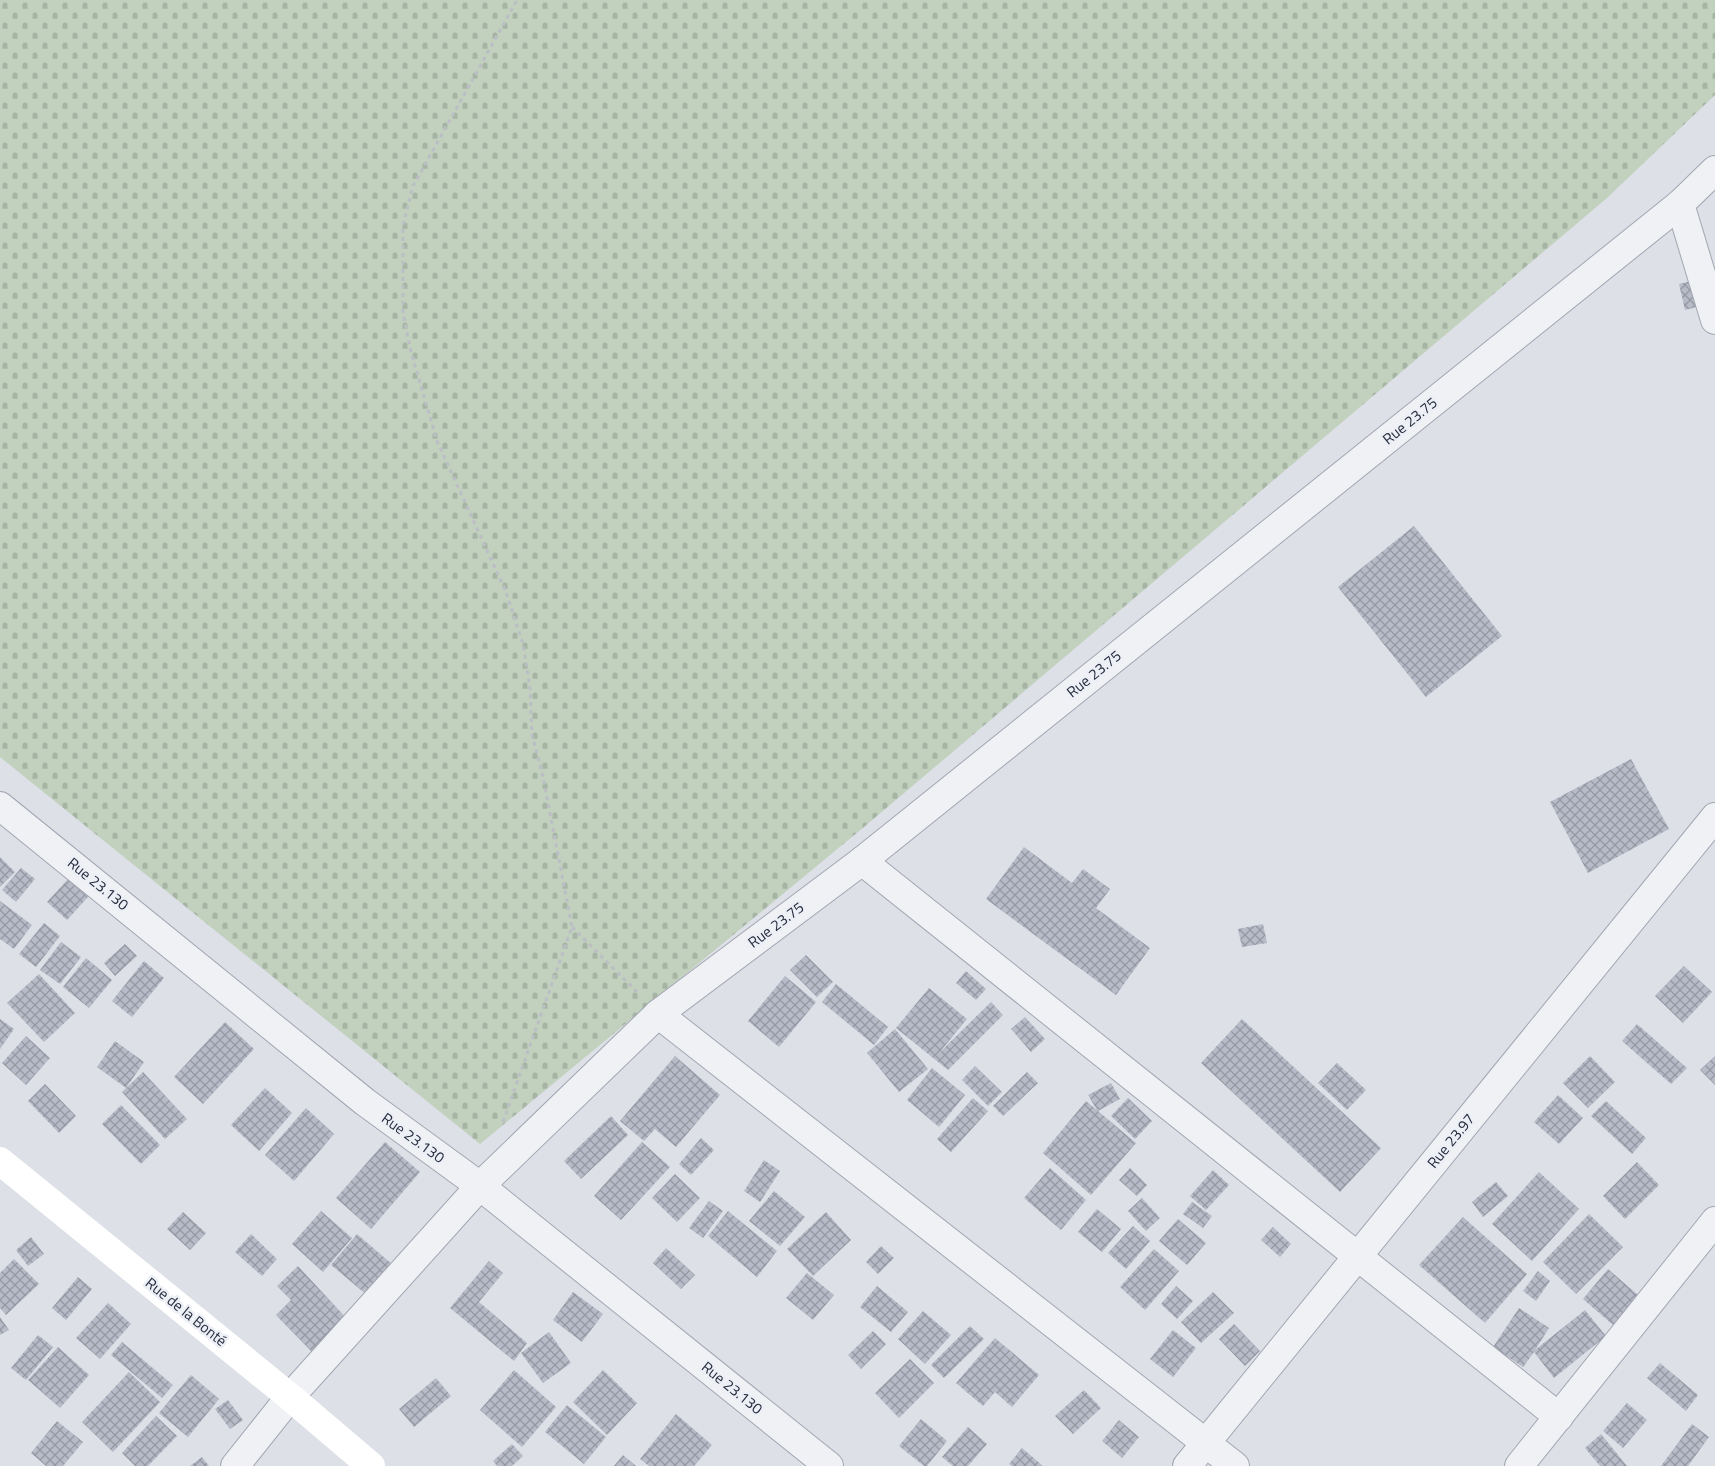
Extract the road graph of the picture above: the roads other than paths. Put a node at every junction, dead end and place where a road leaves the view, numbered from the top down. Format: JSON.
{"nodes":[{"id":1,"x":1715,"y":170,"type":"edge"},
{"id":2,"x":1680,"y":204,"type":"junction"},
{"id":3,"x":1715,"y":320,"type":"edge"},
{"id":4,"x":0,"y":806,"type":"edge"},
{"id":5,"x":1715,"y":817,"type":"edge"},
{"id":6,"x":862,"y":861,"type":"junction"},
{"id":7,"x":658,"y":1014,"type":"junction"},
{"id":8,"x":0,"y":1160,"type":"edge"},
{"id":9,"x":480,"y":1186,"type":"junction"},
{"id":10,"x":1715,"y":1221,"type":"edge"},
{"id":11,"x":1358,"y":1255,"type":"junction"},
{"id":12,"x":290,"y":1397,"type":"junction"},
{"id":13,"x":1559,"y":1417,"type":"junction"},
{"id":14,"x":1205,"y":1443,"type":"junction"},
{"id":15,"x":235,"y":1466,"type":"edge"},
{"id":16,"x":371,"y":1466,"type":"edge"},
{"id":17,"x":829,"y":1466,"type":"edge"},
{"id":18,"x":1187,"y":1466,"type":"edge"},
{"id":19,"x":1235,"y":1466,"type":"edge"},
{"id":20,"x":1519,"y":1466,"type":"edge"}],
"edges":[{"from":1,"to":2,"type":"street","name":"Rue 23.75"},
{"from":2,"to":3,"type":"street"},
{"from":2,"to":6,"type":"street","name":"Rue 23.75"},
{"from":4,"to":9,"type":"street","name":"Rue 23.130"},
{"from":5,"to":11,"type":"street","name":"Rue 23.97"},
{"from":6,"to":7,"type":"street","name":"Rue 23.75"},
{"from":6,"to":11,"type":"street"},
{"from":7,"to":9,"type":"street","name":"Rue 23.75"},
{"from":7,"to":14,"type":"street"},
{"from":8,"to":12,"type":"street","name":"Rue de la Bonté"},
{"from":9,"to":12,"type":"street","name":"Rue 23.75"},
{"from":9,"to":17,"type":"street","name":"Rue 23.130"},
{"from":10,"to":13,"type":"street"},
{"from":11,"to":13,"type":"street"},
{"from":11,"to":14,"type":"street","name":"Rue 23.97"},
{"from":12,"to":15,"type":"street","name":"Rue 23.75"},
{"from":12,"to":16,"type":"street","name":"Rue de la Bonté"},
{"from":13,"to":20,"type":"street"},
{"from":14,"to":18,"type":"street","name":"Rue 23.97"},
{"from":14,"to":19,"type":"street"}]}
